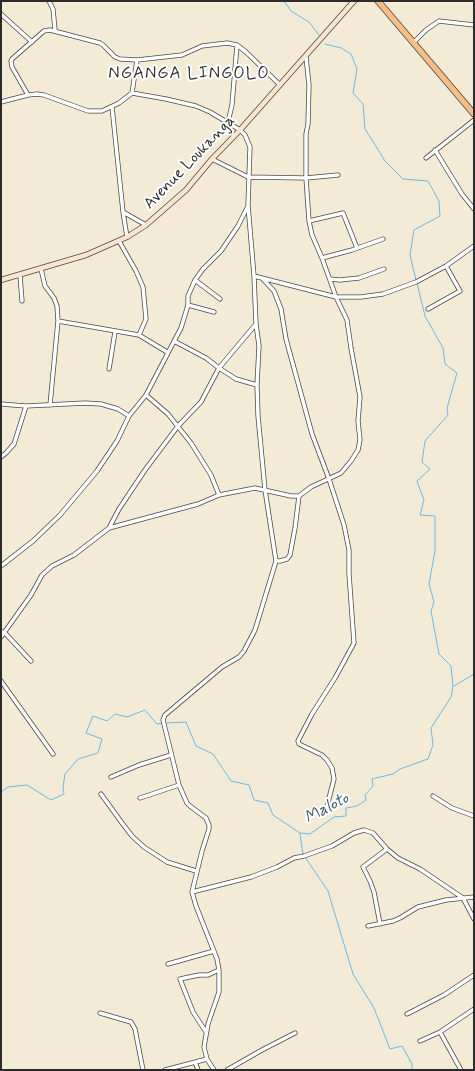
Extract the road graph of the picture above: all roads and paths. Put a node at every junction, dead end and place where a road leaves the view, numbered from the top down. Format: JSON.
{"nodes":[{"id":1,"x":49,"y":1,"type":"edge"},
{"id":2,"x":354,"y":1,"type":"edge"},
{"id":3,"x":378,"y":1,"type":"edge"},
{"id":4,"x":1,"y":14,"type":"edge"},
{"id":5,"x":474,"y":25,"type":"edge"},
{"id":6,"x":55,"y":30,"type":"junction"},
{"id":7,"x":32,"y":42,"type":"junction"},
{"id":8,"x":414,"y":42,"type":"junction"},
{"id":9,"x":237,"y":44,"type":"junction"},
{"id":10,"x":306,"y":57,"type":"junction"},
{"id":11,"x":137,"y":60,"type":"junction"},
{"id":12,"x":280,"y":84,"type":"junction"},
{"id":13,"x":132,"y":93,"type":"junction"},
{"id":14,"x":28,"y":95,"type":"junction"},
{"id":15,"x":1,"y":102,"type":"edge"},
{"id":16,"x":112,"y":107,"type":"junction"},
{"id":17,"x":474,"y":114,"type":"edge"},
{"id":18,"x":474,"y":120,"type":"edge"},
{"id":19,"x":228,"y":122,"type":"junction"},
{"id":20,"x":240,"y":130,"type":"junction"},
{"id":21,"x":435,"y":150,"type":"junction"},
{"id":22,"x":426,"y":158,"type":"dead end"},
{"id":23,"x":212,"y":159,"type":"junction"},
{"id":24,"x":338,"y":175,"type":"dead end"},
{"id":25,"x":248,"y":177,"type":"junction"},
{"id":26,"x":306,"y":178,"type":"junction"},
{"id":27,"x":248,"y":206,"type":"junction"},
{"id":28,"x":474,"y":209,"type":"edge"},
{"id":29,"x":123,"y":212,"type":"junction"},
{"id":30,"x":309,"y":221,"type":"junction"},
{"id":31,"x":146,"y":225,"type":"junction"},
{"id":32,"x":127,"y":237,"type":"junction"},
{"id":33,"x":383,"y":239,"type":"dead end"},
{"id":34,"x":119,"y":241,"type":"junction"},
{"id":35,"x":474,"y":246,"type":"edge"},
{"id":36,"x":357,"y":248,"type":"junction"},
{"id":37,"x":322,"y":258,"type":"junction"},
{"id":38,"x":446,"y":266,"type":"junction"},
{"id":39,"x":41,"y":269,"type":"junction"},
{"id":40,"x":384,"y":269,"type":"dead end"},
{"id":41,"x":20,"y":275,"type":"junction"},
{"id":42,"x":254,"y":276,"type":"junction"},
{"id":43,"x":262,"y":278,"type":"junction"},
{"id":44,"x":330,"y":279,"type":"junction"},
{"id":45,"x":1,"y":280,"type":"edge"},
{"id":46,"x":195,"y":280,"type":"junction"},
{"id":47,"x":336,"y":297,"type":"junction"},
{"id":48,"x":220,"y":300,"type":"dead end"},
{"id":49,"x":22,"y":301,"type":"dead end"},
{"id":50,"x":188,"y":305,"type":"junction"},
{"id":51,"x":428,"y":309,"type":"dead end"},
{"id":52,"x":214,"y":312,"type":"dead end"},
{"id":53,"x":58,"y":321,"type":"junction"},
{"id":54,"x":256,"y":324,"type":"junction"},
{"id":55,"x":115,"y":332,"type":"junction"},
{"id":56,"x":139,"y":335,"type":"junction"},
{"id":57,"x":174,"y":341,"type":"junction"},
{"id":58,"x":167,"y":352,"type":"junction"},
{"id":59,"x":109,"y":368,"type":"dead end"},
{"id":60,"x":219,"y":368,"type":"junction"},
{"id":61,"x":257,"y":385,"type":"junction"},
{"id":62,"x":146,"y":395,"type":"junction"},
{"id":63,"x":1,"y":404,"type":"edge"},
{"id":64,"x":50,"y":405,"type":"junction"},
{"id":65,"x":26,"y":406,"type":"junction"},
{"id":66,"x":129,"y":416,"type":"junction"},
{"id":67,"x":178,"y":426,"type":"junction"},
{"id":68,"x":1,"y":457,"type":"edge"},
{"id":69,"x":328,"y":478,"type":"junction"},
{"id":70,"x":265,"y":490,"type":"junction"},
{"id":71,"x":219,"y":495,"type":"junction"},
{"id":72,"x":299,"y":496,"type":"junction"},
{"id":73,"x":109,"y":528,"type":"junction"},
{"id":74,"x":276,"y":561,"type":"junction"},
{"id":75,"x":1,"y":566,"type":"edge"},
{"id":76,"x":3,"y":632,"type":"edge"},
{"id":77,"x":1,"y":637,"type":"edge"},
{"id":78,"x":31,"y":661,"type":"dead end"},
{"id":79,"x":1,"y":681,"type":"edge"},
{"id":80,"x":53,"y":754,"type":"dead end"},
{"id":81,"x":171,"y":755,"type":"junction"},
{"id":82,"x":110,"y":777,"type":"dead end"},
{"id":83,"x":179,"y":785,"type":"junction"},
{"id":84,"x":101,"y":794,"type":"dead end"},
{"id":85,"x":433,"y":796,"type":"dead end"},
{"id":86,"x":140,"y":798,"type":"dead end"},
{"id":87,"x":327,"y":806,"type":"dead end"},
{"id":88,"x":474,"y":816,"type":"edge"},
{"id":89,"x":387,"y":849,"type":"junction"},
{"id":90,"x":196,"y":872,"type":"junction"},
{"id":91,"x":192,"y":892,"type":"junction"},
{"id":92,"x":474,"y":897,"type":"edge"},
{"id":93,"x":463,"y":898,"type":"junction"},
{"id":94,"x":474,"y":919,"type":"edge"},
{"id":95,"x":380,"y":924,"type":"junction"},
{"id":96,"x":368,"y":926,"type":"dead end"},
{"id":97,"x":214,"y":951,"type":"junction"},
{"id":98,"x":168,"y":964,"type":"dead end"},
{"id":99,"x":219,"y":970,"type":"junction"},
{"id":100,"x":474,"y":975,"type":"edge"},
{"id":101,"x":474,"y":1009,"type":"edge"},
{"id":102,"x":100,"y":1013,"type":"dead end"},
{"id":103,"x":408,"y":1014,"type":"dead end"},
{"id":104,"x":206,"y":1032,"type":"junction"},
{"id":105,"x":440,"y":1032,"type":"junction"},
{"id":106,"x":296,"y":1033,"type":"dead end"},
{"id":107,"x":420,"y":1041,"type":"dead end"},
{"id":108,"x":207,"y":1059,"type":"junction"},
{"id":109,"x":195,"y":1062,"type":"junction"},
{"id":110,"x":143,"y":1070,"type":"edge"},
{"id":111,"x":165,"y":1070,"type":"edge"},
{"id":112,"x":198,"y":1070,"type":"edge"},
{"id":113,"x":214,"y":1070,"type":"edge"},
{"id":114,"x":227,"y":1070,"type":"edge"},
{"id":115,"x":461,"y":1070,"type":"edge"}],
"edges":[{"from":1,"to":6,"type":"street"},
{"from":2,"to":10,"type":"main road","name":"Avenue Loukanga"},
{"from":3,"to":8,"type":"main road"},
{"from":4,"to":7,"type":"street"},
{"from":5,"to":8,"type":"street"},
{"from":6,"to":7,"type":"street"},
{"from":6,"to":11,"type":"street"},
{"from":7,"to":14,"type":"street"},
{"from":8,"to":17,"type":"main road"},
{"from":9,"to":11,"type":"street"},
{"from":9,"to":12,"type":"street"},
{"from":9,"to":19,"type":"street"},
{"from":10,"to":12,"type":"main road","name":"Avenue Loukanga"},
{"from":10,"to":26,"type":"street"},
{"from":11,"to":13,"type":"street"},
{"from":12,"to":20,"type":"main road","name":"Avenue Loukanga"},
{"from":13,"to":16,"type":"street"},
{"from":13,"to":19,"type":"street"},
{"from":14,"to":15,"type":"street"},
{"from":14,"to":16,"type":"street"},
{"from":16,"to":29,"type":"street"},
{"from":18,"to":21,"type":"street"},
{"from":19,"to":20,"type":"street"},
{"from":20,"to":23,"type":"main road","name":"Avenue Loukanga"},
{"from":20,"to":25,"type":"street"},
{"from":21,"to":22,"type":"street"},
{"from":21,"to":28,"type":"street"},
{"from":23,"to":25,"type":"street"},
{"from":23,"to":31,"type":"main road","name":"Avenue Loukanga"},
{"from":24,"to":26,"type":"street"},
{"from":25,"to":26,"type":"street"},
{"from":25,"to":27,"type":"street"},
{"from":26,"to":30,"type":"street"},
{"from":27,"to":42,"type":"street"},
{"from":27,"to":46,"type":"street"},
{"from":29,"to":31,"type":"street"},
{"from":29,"to":32,"type":"street"},
{"from":30,"to":36,"type":"street"},
{"from":30,"to":37,"type":"street"},
{"from":31,"to":32,"type":"main road","name":"Avenue Loukanga"},
{"from":32,"to":34,"type":"main road","name":"Avenue Loukanga"},
{"from":33,"to":36,"type":"street"},
{"from":34,"to":39,"type":"main road","name":"Avenue Loukanga"},
{"from":34,"to":56,"type":"street"},
{"from":35,"to":38,"type":"street"},
{"from":36,"to":37,"type":"street"},
{"from":37,"to":44,"type":"street"},
{"from":38,"to":47,"type":"street"},
{"from":38,"to":51,"type":"street"},
{"from":39,"to":41,"type":"main road","name":"Avenue Loukanga"},
{"from":39,"to":53,"type":"street"},
{"from":40,"to":44,"type":"street"},
{"from":41,"to":45,"type":"main road","name":"Avenue Loukanga"},
{"from":41,"to":49,"type":"street"},
{"from":42,"to":43,"type":"street"},
{"from":42,"to":54,"type":"street"},
{"from":43,"to":47,"type":"street"},
{"from":43,"to":69,"type":"street"},
{"from":44,"to":47,"type":"street"},
{"from":46,"to":48,"type":"street"},
{"from":46,"to":50,"type":"street"},
{"from":47,"to":69,"type":"street"},
{"from":50,"to":52,"type":"street"},
{"from":50,"to":57,"type":"street"},
{"from":53,"to":55,"type":"street"},
{"from":53,"to":64,"type":"street"},
{"from":54,"to":60,"type":"street"},
{"from":54,"to":61,"type":"street"},
{"from":55,"to":56,"type":"street"},
{"from":55,"to":59,"type":"street"},
{"from":56,"to":58,"type":"street"},
{"from":57,"to":58,"type":"street"},
{"from":57,"to":60,"type":"street"},
{"from":58,"to":62,"type":"street"},
{"from":60,"to":61,"type":"street"},
{"from":60,"to":67,"type":"street"},
{"from":61,"to":70,"type":"street"},
{"from":62,"to":66,"type":"street"},
{"from":62,"to":67,"type":"street"},
{"from":63,"to":65,"type":"street"},
{"from":64,"to":65,"type":"street"},
{"from":64,"to":66,"type":"street"},
{"from":65,"to":68,"type":"street"},
{"from":66,"to":75,"type":"street"},
{"from":67,"to":71,"type":"street"},
{"from":67,"to":73,"type":"street"},
{"from":69,"to":72,"type":"street"},
{"from":69,"to":87,"type":"street"},
{"from":70,"to":71,"type":"street"},
{"from":70,"to":72,"type":"street"},
{"from":70,"to":74,"type":"street"},
{"from":71,"to":73,"type":"street"},
{"from":72,"to":74,"type":"street"},
{"from":73,"to":76,"type":"street"},
{"from":74,"to":81,"type":"street"},
{"from":76,"to":77,"type":"street"},
{"from":76,"to":78,"type":"street"},
{"from":79,"to":80,"type":"street"},
{"from":81,"to":82,"type":"street"},
{"from":81,"to":83,"type":"street"},
{"from":83,"to":86,"type":"street"},
{"from":83,"to":90,"type":"street"},
{"from":84,"to":90,"type":"street"},
{"from":85,"to":88,"type":"street"},
{"from":89,"to":91,"type":"street"},
{"from":89,"to":93,"type":"street"},
{"from":89,"to":95,"type":"street"},
{"from":90,"to":91,"type":"street"},
{"from":91,"to":97,"type":"street"},
{"from":92,"to":93,"type":"street"},
{"from":93,"to":94,"type":"street"},
{"from":93,"to":95,"type":"street"},
{"from":95,"to":96,"type":"street"},
{"from":97,"to":98,"type":"street"},
{"from":97,"to":99,"type":"street"},
{"from":99,"to":104,"type":"street"},
{"from":99,"to":104,"type":"street"},
{"from":100,"to":103,"type":"street"},
{"from":101,"to":105,"type":"street"},
{"from":102,"to":110,"type":"street"},
{"from":104,"to":108,"type":"street"},
{"from":105,"to":107,"type":"street"},
{"from":105,"to":115,"type":"street"},
{"from":106,"to":114,"type":"street"},
{"from":108,"to":109,"type":"street"},
{"from":108,"to":113,"type":"street"},
{"from":109,"to":111,"type":"street"},
{"from":109,"to":112,"type":"street"}]}
